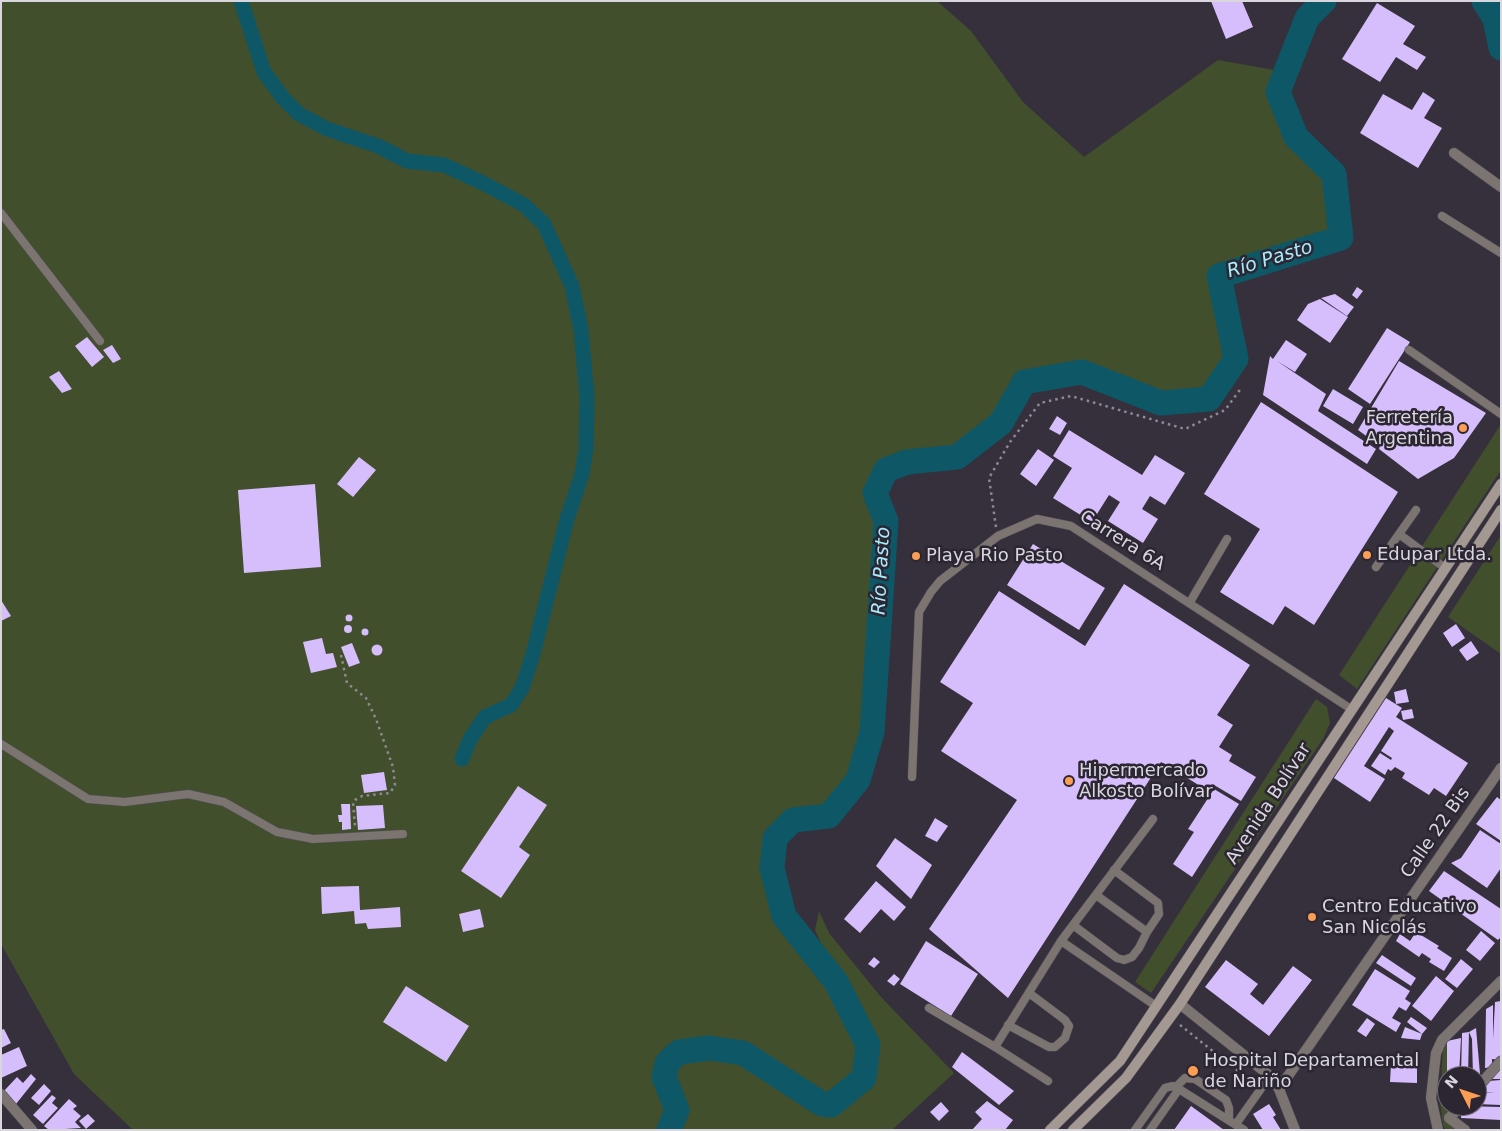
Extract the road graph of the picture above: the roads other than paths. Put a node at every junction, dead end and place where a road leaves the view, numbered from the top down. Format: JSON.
{"nodes":[{"id":1,"x":1454,"y":153,"type":"dead end"},
{"id":2,"x":1501,"y":187,"type":"edge"},
{"id":3,"x":1,"y":214,"type":"edge"},
{"id":4,"x":1442,"y":216,"type":"dead end"},
{"id":5,"x":1501,"y":253,"type":"edge"},
{"id":6,"x":100,"y":340,"type":"dead end"},
{"id":7,"x":1409,"y":350,"type":"dead end"},
{"id":8,"x":1501,"y":414,"type":"edge"},
{"id":9,"x":1501,"y":484,"type":"edge"},
{"id":10,"x":1416,"y":510,"type":"dead end"},
{"id":11,"x":1501,"y":510,"type":"edge"},
{"id":12,"x":1399,"y":534,"type":"junction"},
{"id":13,"x":1227,"y":539,"type":"dead end"},
{"id":14,"x":1376,"y":567,"type":"dead end"},
{"id":15,"x":1445,"y":568,"type":"junction"},
{"id":16,"x":1190,"y":602,"type":"junction"},
{"id":17,"x":1351,"y":709,"type":"junction"},
{"id":18,"x":1,"y":744,"type":"edge"},
{"id":19,"x":1501,"y":768,"type":"edge"},
{"id":20,"x":912,"y":777,"type":"dead end"},
{"id":21,"x":1153,"y":819,"type":"dead end"},
{"id":22,"x":403,"y":834,"type":"dead end"},
{"id":23,"x":1114,"y":870,"type":"junction"},
{"id":24,"x":1096,"y":895,"type":"junction"},
{"id":25,"x":1073,"y":925,"type":"junction"},
{"id":26,"x":1147,"y":932,"type":"junction"},
{"id":27,"x":1061,"y":941,"type":"junction"},
{"id":28,"x":1501,"y":981,"type":"edge"},
{"id":29,"x":1029,"y":993,"type":"junction"},
{"id":30,"x":1180,"y":1004,"type":"junction"},
{"id":31,"x":1156,"y":1006,"type":"junction"},
{"id":32,"x":929,"y":1008,"type":"dead end"},
{"id":33,"x":1008,"y":1025,"type":"junction"},
{"id":34,"x":995,"y":1047,"type":"junction"},
{"id":35,"x":1501,"y":1061,"type":"edge"},
{"id":36,"x":1270,"y":1076,"type":"junction"},
{"id":37,"x":1487,"y":1077,"type":"edge"},
{"id":38,"x":1048,"y":1081,"type":"dead end"},
{"id":39,"x":1177,"y":1088,"type":"junction"},
{"id":40,"x":1280,"y":1090,"type":"junction"},
{"id":41,"x":1,"y":1094,"type":"edge"},
{"id":42,"x":1451,"y":1116,"type":"edge"},
{"id":43,"x":1233,"y":1122,"type":"junction"},
{"id":44,"x":32,"y":1130,"type":"edge"},
{"id":45,"x":1050,"y":1130,"type":"edge"},
{"id":46,"x":1073,"y":1130,"type":"edge"},
{"id":47,"x":1135,"y":1130,"type":"edge"},
{"id":48,"x":1150,"y":1130,"type":"edge"},
{"id":49,"x":1244,"y":1130,"type":"edge"},
{"id":50,"x":1295,"y":1130,"type":"edge"},
{"id":51,"x":1438,"y":1130,"type":"edge"},
{"id":52,"x":1465,"y":1130,"type":"edge"}],
"edges":[{"from":1,"to":2,"type":"street"},
{"from":3,"to":6,"type":"lane"},
{"from":4,"to":5,"type":"lane"},
{"from":7,"to":8,"type":"lane"},
{"from":9,"to":15,"type":"main road","name":"Avenida Bolívar"},
{"from":10,"to":12,"type":"lane"},
{"from":11,"to":30,"type":"main road","name":"Avenida Bolívar"},
{"from":12,"to":14,"type":"lane"},
{"from":12,"to":15,"type":"lane"},
{"from":13,"to":16,"type":"lane"},
{"from":15,"to":17,"type":"main road","name":"Avenida Bolívar"},
{"from":16,"to":17,"type":"lane","name":"Carrera 6A"},
{"from":16,"to":20,"type":"lane","name":"Carrera 6A"},
{"from":17,"to":31,"type":"main road","name":"Avenida Bolívar"},
{"from":18,"to":22,"type":"lane"},
{"from":19,"to":40,"type":"street","name":"Calle 22 Bis"},
{"from":21,"to":23,"type":"lane"},
{"from":23,"to":24,"type":"lane"},
{"from":23,"to":26,"type":"lane"},
{"from":24,"to":25,"type":"lane"},
{"from":24,"to":26,"type":"lane"},
{"from":25,"to":26,"type":"lane"},
{"from":25,"to":27,"type":"lane"},
{"from":27,"to":29,"type":"lane"},
{"from":27,"to":31,"type":"lane"},
{"from":28,"to":51,"type":"street"},
{"from":29,"to":33,"type":"lane"},
{"from":29,"to":33,"type":"lane"},
{"from":30,"to":36,"type":"street"},
{"from":30,"to":46,"type":"main road","name":"Avenida Bolívar"},
{"from":31,"to":45,"type":"main road","name":"Avenida Bolívar"},
{"from":32,"to":34,"type":"lane"},
{"from":33,"to":34,"type":"lane"},
{"from":34,"to":38,"type":"lane"},
{"from":35,"to":37,"type":"street"},
{"from":36,"to":40,"type":"street"},
{"from":36,"to":43,"type":"lane"},
{"from":39,"to":43,"type":"lane"},
{"from":39,"to":43,"type":"lane"},
{"from":39,"to":47,"type":"lane"},
{"from":39,"to":48,"type":"lane"},
{"from":40,"to":50,"type":"street"},
{"from":41,"to":44,"type":"street"},
{"from":42,"to":52,"type":"street"},
{"from":43,"to":49,"type":"lane"}]}
